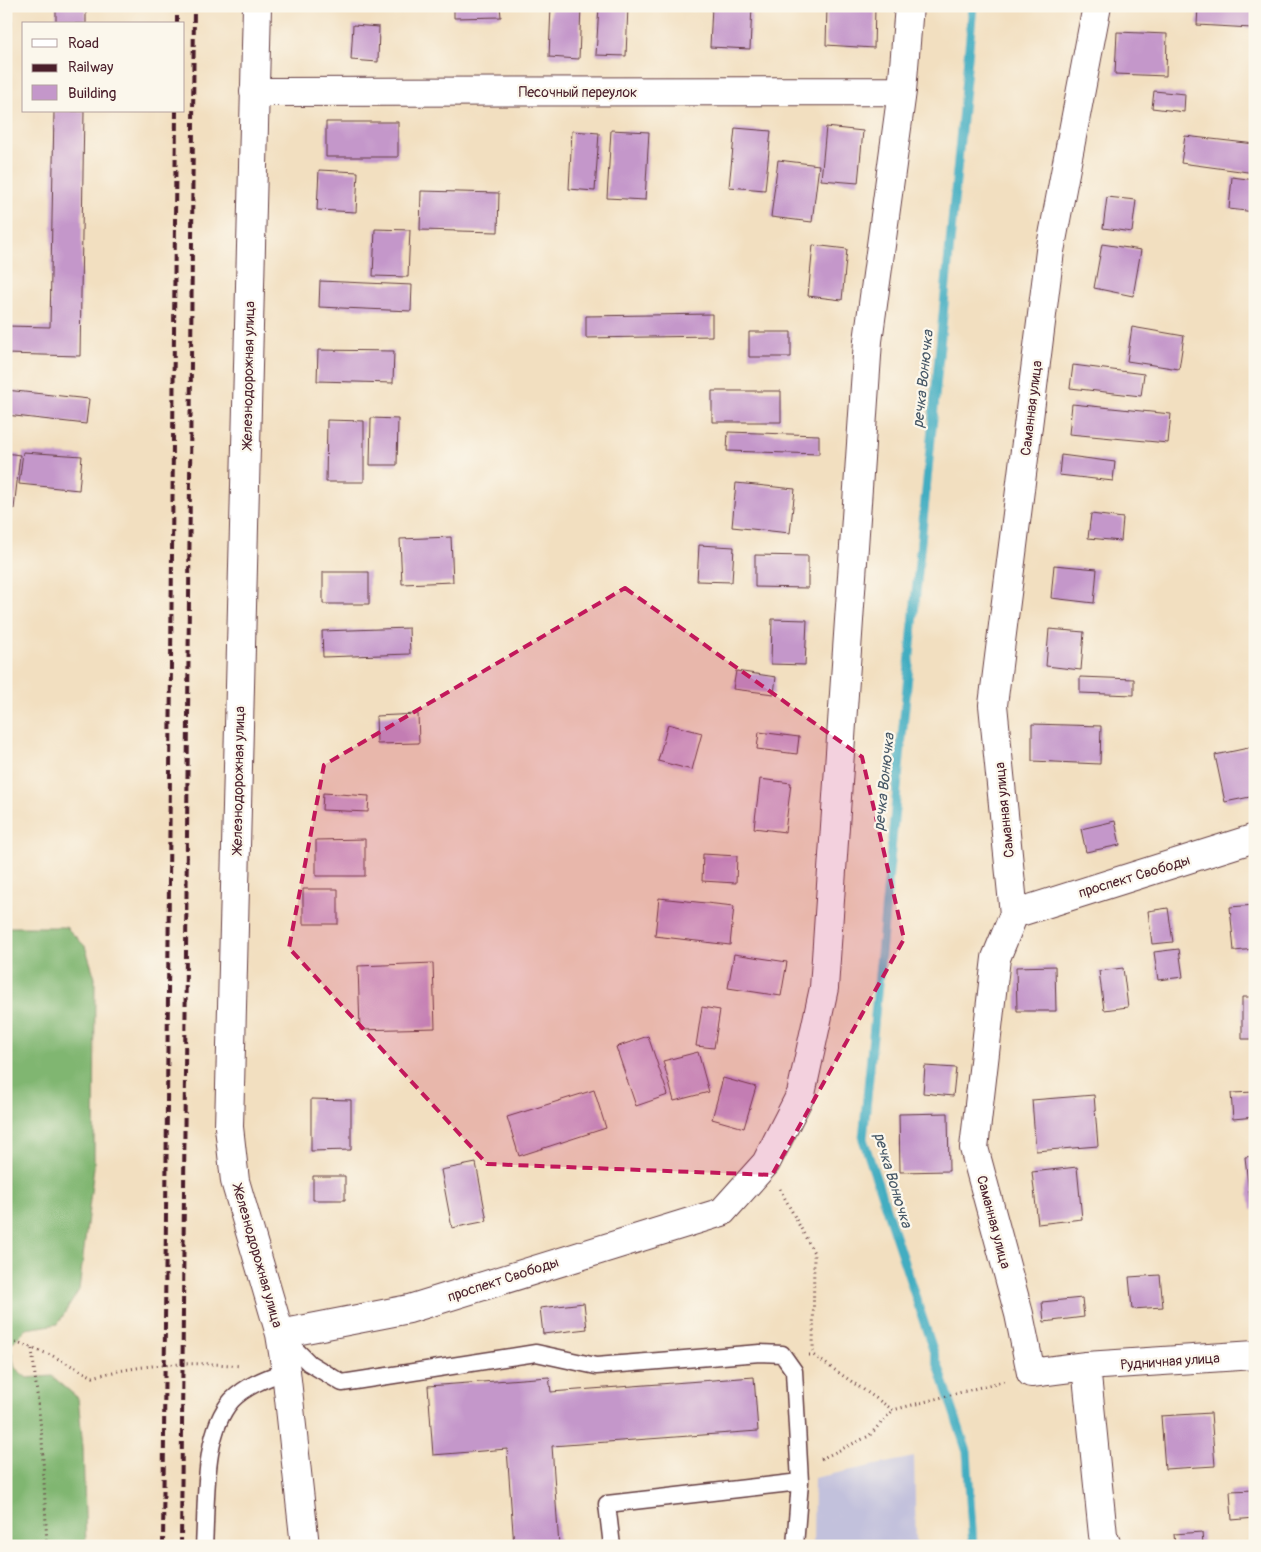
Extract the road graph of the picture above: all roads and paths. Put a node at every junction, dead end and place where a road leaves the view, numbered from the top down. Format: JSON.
{"nodes":[{"id":1,"x":256,"y":6,"type":"edge"},
{"id":2,"x":909,"y":6,"type":"edge"},
{"id":3,"x":1097,"y":6,"type":"edge"},
{"id":4,"x":902,"y":91,"type":"junction"},
{"id":5,"x":254,"y":92,"type":"junction"},
{"id":6,"x":1255,"y":838,"type":"edge"},
{"id":7,"x":1014,"y":914,"type":"junction"},
{"id":8,"x":766,"y":1164,"type":"junction"},
{"id":9,"x":280,"y":1334,"type":"junction"},
{"id":10,"x":6,"y":1339,"type":"edge"},
{"id":11,"x":32,"y":1349,"type":"junction"},
{"id":12,"x":782,"y":1354,"type":"junction"},
{"id":13,"x":813,"y":1355,"type":"junction"},
{"id":14,"x":1255,"y":1355,"type":"edge"},
{"id":15,"x":1086,"y":1366,"type":"junction"},
{"id":16,"x":286,"y":1371,"type":"junction"},
{"id":17,"x":1031,"y":1373,"type":"junction"},
{"id":18,"x":893,"y":1410,"type":"junction"},
{"id":19,"x":800,"y":1476,"type":"junction"},
{"id":20,"x":46,"y":1546,"type":"edge"},
{"id":21,"x":204,"y":1546,"type":"edge"},
{"id":22,"x":305,"y":1546,"type":"edge"},
{"id":23,"x":612,"y":1546,"type":"edge"},
{"id":24,"x":795,"y":1546,"type":"edge"},
{"id":25,"x":1106,"y":1546,"type":"edge"}],
"edges":[{"from":1,"to":5,"type":"street","name":"Железнодорожная улица"},
{"from":2,"to":4,"type":"street"},
{"from":3,"to":7,"type":"street","name":"Саманная улица"},
{"from":4,"to":5,"type":"street","name":"Песочный переулок"},
{"from":4,"to":8,"type":"street"},
{"from":5,"to":9,"type":"street","name":"Железнодорожная улица"},
{"from":6,"to":7,"type":"street","name":"проспект Свободы"},
{"from":7,"to":17,"type":"street","name":"Саманная улица"},
{"from":8,"to":9,"type":"street","name":"проспект Свободы"},
{"from":8,"to":13,"type":"path"},
{"from":9,"to":12,"type":"lane"},
{"from":9,"to":16,"type":"street","name":"Железнодорожная улица"},
{"from":10,"to":11,"type":"path"},
{"from":11,"to":16,"type":"path"},
{"from":11,"to":20,"type":"path"},
{"from":12,"to":13,"type":"path"},
{"from":12,"to":19,"type":"lane"},
{"from":13,"to":18,"type":"path"},
{"from":14,"to":15,"type":"street","name":"Рудничная улица"},
{"from":15,"to":17,"type":"street"},
{"from":15,"to":25,"type":"street"},
{"from":16,"to":21,"type":"lane"},
{"from":16,"to":22,"type":"street","name":"Железнодорожная улица"},
{"from":17,"to":18,"type":"path"},
{"from":18,"to":19,"type":"path"},
{"from":19,"to":23,"type":"lane"},
{"from":19,"to":24,"type":"lane"}]}
